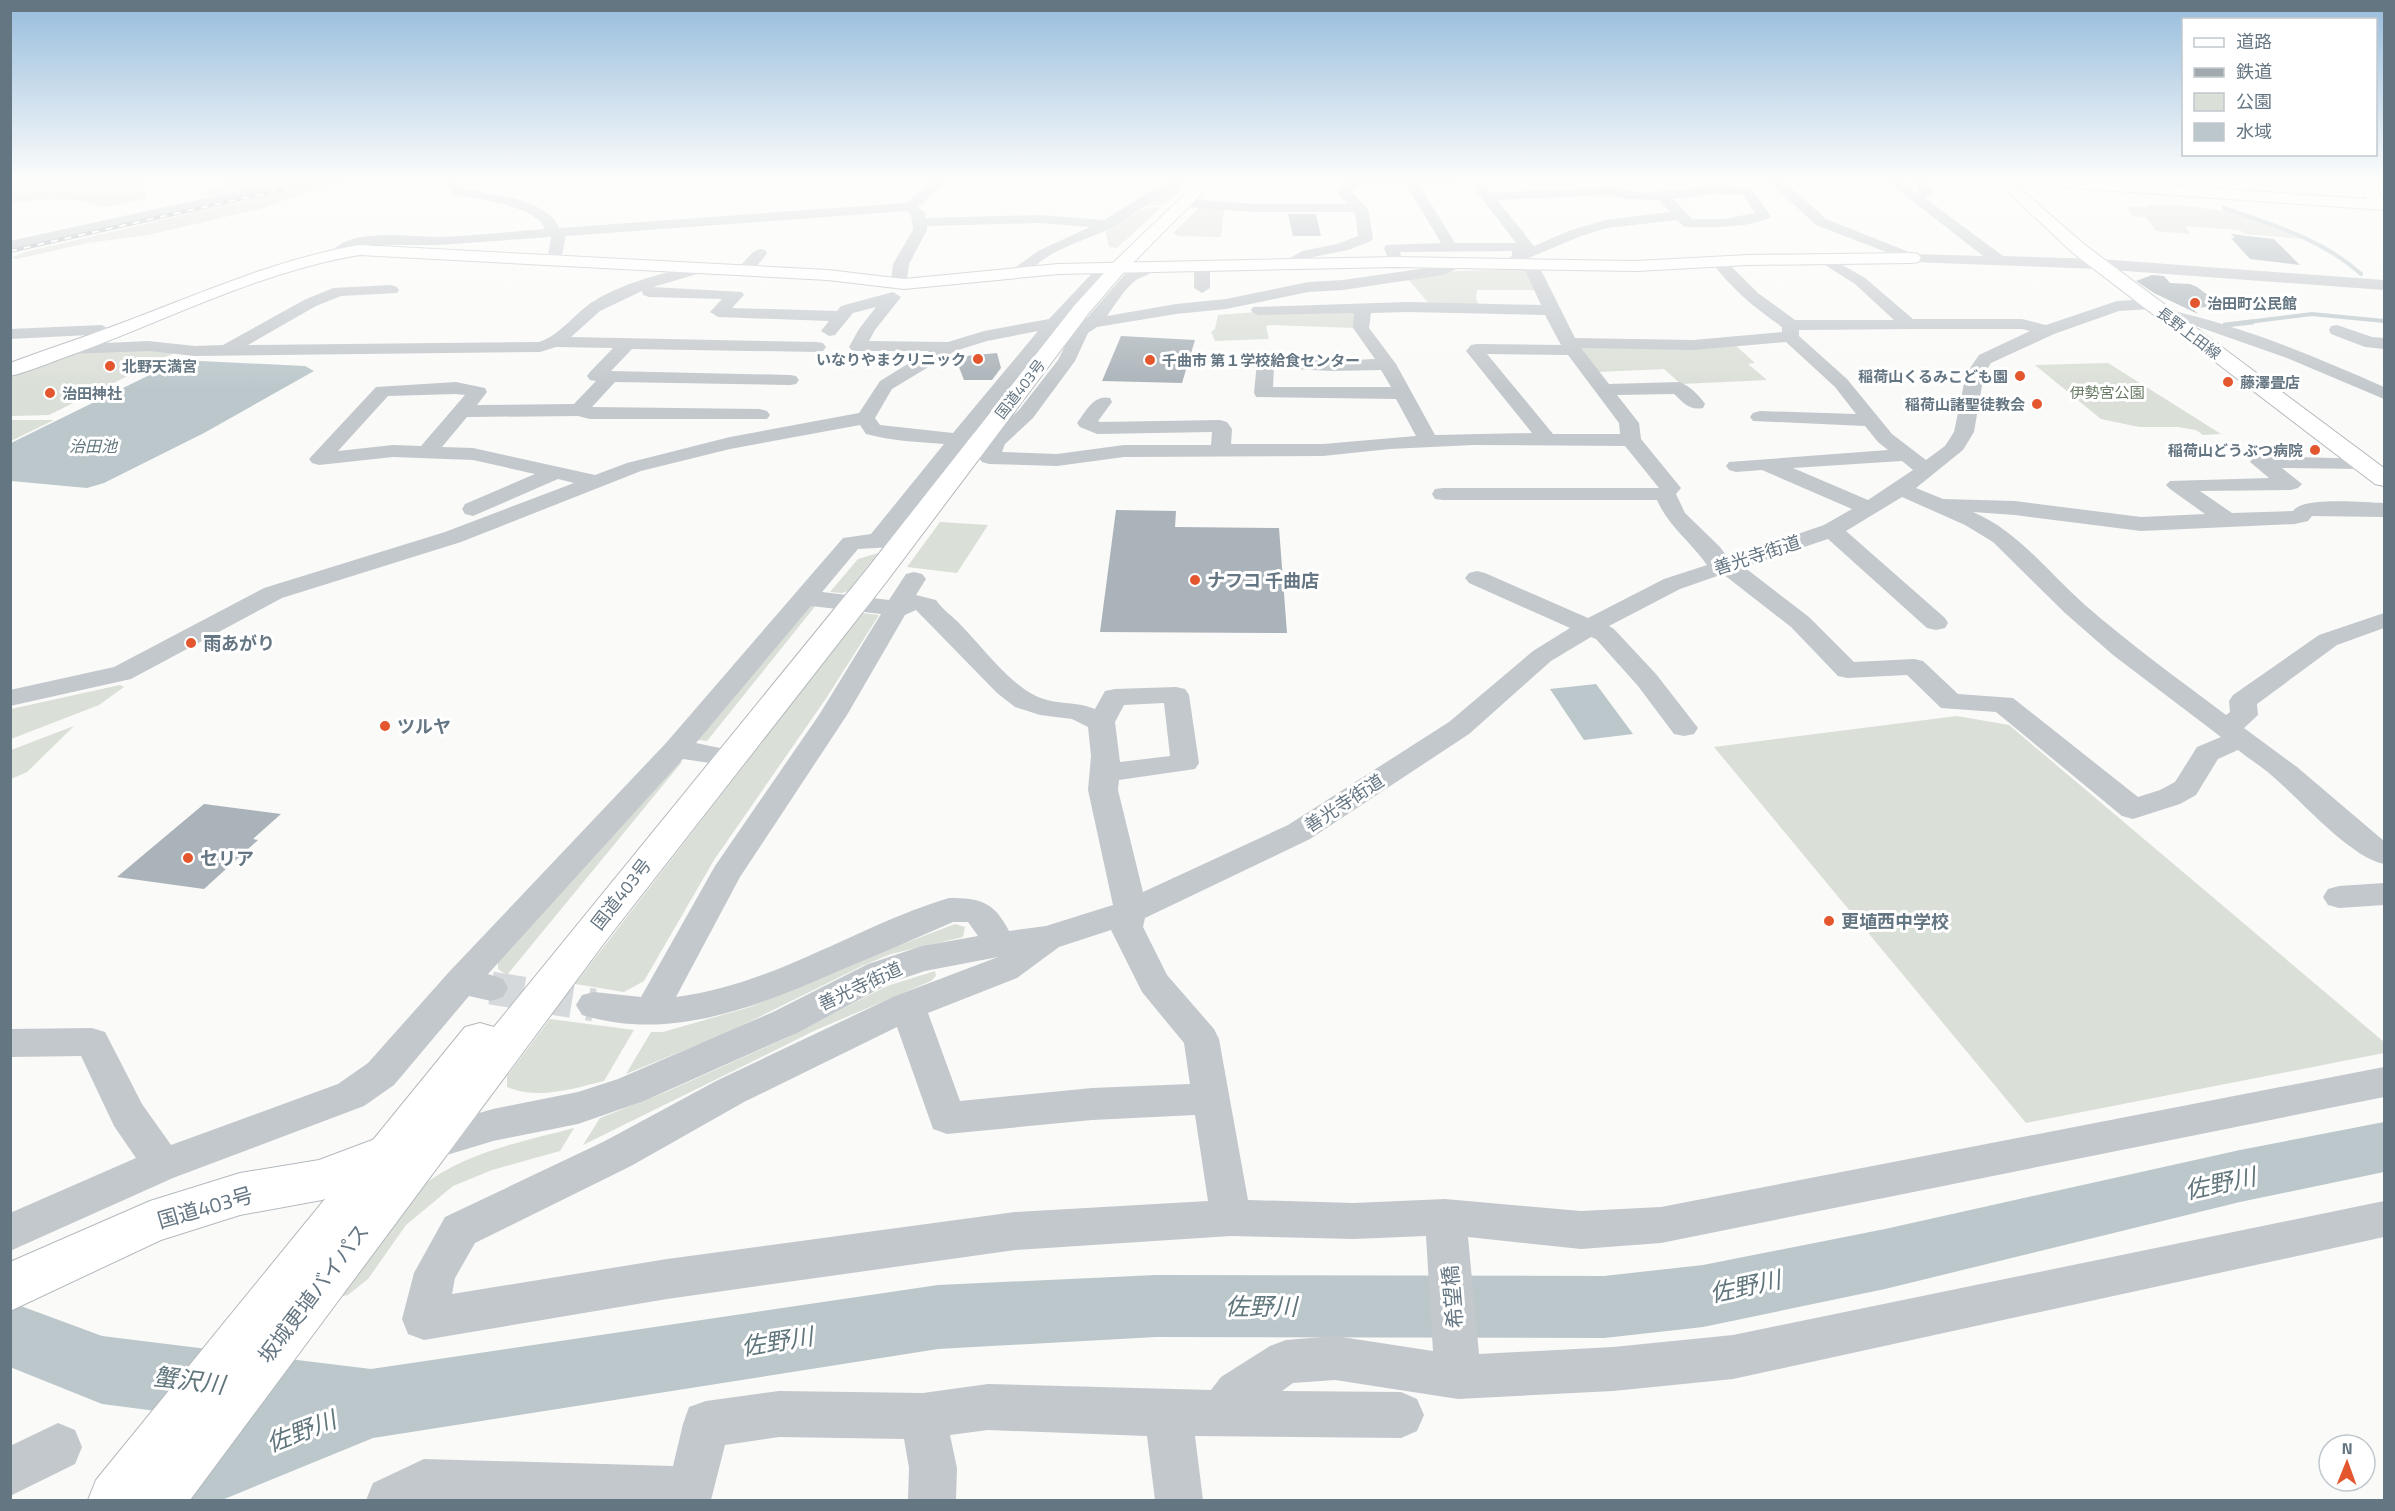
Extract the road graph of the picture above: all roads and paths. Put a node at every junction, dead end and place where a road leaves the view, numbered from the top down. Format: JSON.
{"nodes":[{"id":1,"x":341,"y":249,"type":"edge"},
{"id":2,"x":557,"y":249,"type":"edge"},
{"id":3,"x":911,"y":249,"type":"edge"},
{"id":4,"x":1055,"y":249,"type":"edge"},
{"id":5,"x":1134,"y":249,"type":"edge"},
{"id":6,"x":1338,"y":249,"type":"edge"},
{"id":7,"x":1446,"y":249,"type":"edge"},
{"id":8,"x":1524,"y":249,"type":"edge"},
{"id":9,"x":1529,"y":249,"type":"edge"},
{"id":10,"x":1888,"y":249,"type":"edge"},
{"id":11,"x":1983,"y":249,"type":"edge"},
{"id":12,"x":2081,"y":249,"type":"edge"},
{"id":13,"x":337,"y":253,"type":"junction"},
{"id":14,"x":760,"y":253,"type":"dead end"},
{"id":15,"x":1449,"y":255,"type":"junction"},
{"id":16,"x":1529,"y":256,"type":"junction"},
{"id":17,"x":1912,"y":258,"type":"junction"},
{"id":18,"x":1997,"y":259,"type":"junction"},
{"id":19,"x":1827,"y":260,"type":"junction"},
{"id":20,"x":554,"y":261,"type":"junction"},
{"id":21,"x":1718,"y":261,"type":"junction"},
{"id":22,"x":1502,"y":263,"type":"junction"},
{"id":23,"x":1294,"y":264,"type":"junction"},
{"id":24,"x":2099,"y":264,"type":"junction"},
{"id":25,"x":1202,"y":266,"type":"junction"},
{"id":26,"x":1149,"y":267,"type":"junction"},
{"id":27,"x":699,"y":269,"type":"junction"},
{"id":28,"x":1111,"y":269,"type":"junction"},
{"id":29,"x":745,"y":271,"type":"junction"},
{"id":30,"x":1024,"y":271,"type":"junction"},
{"id":31,"x":2385,"y":285,"type":"edge"},
{"id":32,"x":1067,"y":286,"type":"dead end"},
{"id":33,"x":1086,"y":287,"type":"junction"},
{"id":34,"x":1202,"y":288,"type":"dead end"},
{"id":35,"x":897,"y":289,"type":"junction"},
{"id":36,"x":391,"y":290,"type":"dead end"},
{"id":37,"x":629,"y":291,"type":"junction"},
{"id":38,"x":1226,"y":304,"type":"junction"},
{"id":39,"x":1363,"y":309,"type":"junction"},
{"id":40,"x":2158,"y":309,"type":"junction"},
{"id":41,"x":1551,"y":310,"type":"junction"},
{"id":42,"x":840,"y":316,"type":"junction"},
{"id":43,"x":1073,"y":323,"type":"junction"},
{"id":44,"x":1911,"y":326,"type":"junction"},
{"id":45,"x":122,"y":330,"type":"junction"},
{"id":46,"x":2048,"y":330,"type":"junction"},
{"id":47,"x":2337,"y":330,"type":"dead end"},
{"id":48,"x":1791,"y":331,"type":"junction"},
{"id":49,"x":10,"y":334,"type":"edge"},
{"id":50,"x":556,"y":342,"type":"junction"},
{"id":51,"x":628,"y":343,"type":"junction"},
{"id":52,"x":2385,"y":344,"type":"edge"},
{"id":53,"x":1571,"y":346,"type":"junction"},
{"id":54,"x":817,"y":347,"type":"junction"},
{"id":55,"x":949,"y":348,"type":"junction"},
{"id":56,"x":68,"y":349,"type":"junction"},
{"id":57,"x":227,"y":350,"type":"junction"},
{"id":58,"x":1387,"y":364,"type":"junction"},
{"id":59,"x":10,"y":370,"type":"edge"},
{"id":60,"x":610,"y":377,"type":"junction"},
{"id":61,"x":790,"y":380,"type":"junction"},
{"id":62,"x":1604,"y":390,"type":"junction"},
{"id":63,"x":1402,"y":393,"type":"junction"},
{"id":64,"x":2385,"y":394,"type":"edge"},
{"id":65,"x":1103,"y":402,"type":"dead end"},
{"id":66,"x":1696,"y":404,"type":"dead end"},
{"id":67,"x":769,"y":406,"type":"junction"},
{"id":68,"x":579,"y":410,"type":"junction"},
{"id":69,"x":464,"y":411,"type":"junction"},
{"id":70,"x":1760,"y":417,"type":"dead end"},
{"id":71,"x":865,"y":418,"type":"junction"},
{"id":72,"x":1870,"y":420,"type":"junction"},
{"id":73,"x":1546,"y":438,"type":"junction"},
{"id":74,"x":1631,"y":440,"type":"junction"},
{"id":75,"x":1429,"y":441,"type":"junction"},
{"id":76,"x":730,"y":443,"type":"junction"},
{"id":77,"x":982,"y":444,"type":"junction"},
{"id":78,"x":428,"y":451,"type":"junction"},
{"id":79,"x":1221,"y":451,"type":"junction"},
{"id":80,"x":1904,"y":455,"type":"junction"},
{"id":81,"x":2363,"y":463,"type":"junction"},
{"id":82,"x":1765,"y":464,"type":"junction"},
{"id":83,"x":1736,"y":465,"type":"dead end"},
{"id":84,"x":1927,"y":471,"type":"junction"},
{"id":85,"x":555,"y":473,"type":"junction"},
{"id":86,"x":2385,"y":479,"type":"edge"},
{"id":87,"x":595,"y":481,"type":"junction"},
{"id":88,"x":1901,"y":489,"type":"junction"},
{"id":89,"x":1443,"y":494,"type":"dead end"},
{"id":90,"x":1665,"y":494,"type":"junction"},
{"id":91,"x":1942,"y":506,"type":"junction"},
{"id":92,"x":1869,"y":508,"type":"junction"},
{"id":93,"x":473,"y":509,"type":"dead end"},
{"id":94,"x":2384,"y":511,"type":"edge"},
{"id":95,"x":2229,"y":521,"type":"junction"},
{"id":96,"x":1832,"y":530,"type":"junction"},
{"id":97,"x":890,"y":541,"type":"junction"},
{"id":98,"x":1725,"y":566,"type":"junction"},
{"id":99,"x":914,"y":579,"type":"dead end"},
{"id":100,"x":1477,"y":579,"type":"dead end"},
{"id":101,"x":804,"y":598,"type":"junction"},
{"id":102,"x":848,"y":609,"type":"junction"},
{"id":103,"x":898,"y":609,"type":"junction"},
{"id":104,"x":2385,"y":620,"type":"edge"},
{"id":105,"x":1936,"y":623,"type":"dead end"},
{"id":106,"x":1589,"y":627,"type":"junction"},
{"id":107,"x":10,"y":698,"type":"edge"},
{"id":108,"x":1098,"y":719,"type":"junction"},
{"id":109,"x":1684,"y":728,"type":"dead end"},
{"id":110,"x":2234,"y":733,"type":"junction"},
{"id":111,"x":693,"y":751,"type":"junction"},
{"id":112,"x":1106,"y":773,"type":"junction"},
{"id":113,"x":2385,"y":854,"type":"edge"},
{"id":114,"x":2385,"y":894,"type":"edge"},
{"id":115,"x":2339,"y":897,"type":"dead end"},
{"id":116,"x":1131,"y":910,"type":"junction"},
{"id":117,"x":1047,"y":938,"type":"junction"},
{"id":118,"x":999,"y":944,"type":"junction"},
{"id":119,"x":594,"y":1005,"type":"tunnel mouth"},
{"id":120,"x":908,"y":1006,"type":"junction"},
{"id":121,"x":651,"y":1011,"type":"junction"},
{"id":122,"x":10,"y":1043,"type":"edge"},
{"id":123,"x":2385,"y":1082,"type":"edge"},
{"id":124,"x":1210,"y":1100,"type":"junction"},
{"id":125,"x":408,"y":1148,"type":"junction"},
{"id":126,"x":159,"y":1166,"type":"junction"},
{"id":127,"x":1445,"y":1217,"type":"junction"},
{"id":128,"x":1231,"y":1218,"type":"junction"},
{"id":129,"x":2385,"y":1220,"type":"edge"},
{"id":130,"x":10,"y":1233,"type":"edge"},
{"id":131,"x":19,"y":1283,"type":"edge"},
{"id":132,"x":290,"y":1300,"type":"junction"},
{"id":133,"x":1458,"y":1377,"type":"junction"},
{"id":134,"x":1223,"y":1412,"type":"junction"},
{"id":135,"x":1168,"y":1413,"type":"junction"},
{"id":136,"x":1401,"y":1415,"type":"dead end"},
{"id":137,"x":923,"y":1416,"type":"junction"},
{"id":138,"x":58,"y":1447,"type":"dead end"},
{"id":139,"x":10,"y":1472,"type":"edge"},
{"id":140,"x":690,"y":1496,"type":"edge"},
{"id":141,"x":116,"y":1500,"type":"edge"},
{"id":142,"x":156,"y":1500,"type":"edge"},
{"id":143,"x":390,"y":1500,"type":"edge"},
{"id":144,"x":932,"y":1500,"type":"edge"},
{"id":145,"x":1179,"y":1500,"type":"edge"}],
"edges":[{"from":1,"to":13,"type":"street"},
{"from":2,"to":20,"type":"street"},
{"from":3,"to":35,"type":"street"},
{"from":4,"to":30,"type":"street"},
{"from":5,"to":28,"type":"main road","name":"国道403号"},
{"from":6,"to":23,"type":"street"},
{"from":7,"to":15,"type":"street"},
{"from":8,"to":16,"type":"street"},
{"from":9,"to":22,"type":"street"},
{"from":10,"to":17,"type":"street"},
{"from":11,"to":18,"type":"street"},
{"from":12,"to":24,"type":"main road","name":"長野上田線"},
{"from":13,"to":20,"type":"main road"},
{"from":13,"to":45,"type":"main road"},
{"from":14,"to":29,"type":"street"},
{"from":15,"to":16,"type":"street"},
{"from":15,"to":22,"type":"main road"},
{"from":15,"to":23,"type":"main road"},
{"from":15,"to":38,"type":"street"},
{"from":16,"to":21,"type":"main road"},
{"from":16,"to":22,"type":"main road"},
{"from":16,"to":41,"type":"street"},
{"from":17,"to":18,"type":"street"},
{"from":17,"to":19,"type":"main road"},
{"from":18,"to":24,"type":"street"},
{"from":19,"to":21,"type":"main road"},
{"from":19,"to":44,"type":"street"},
{"from":20,"to":27,"type":"main road"},
{"from":21,"to":48,"type":"street"},
{"from":23,"to":25,"type":"main road"},
{"from":24,"to":31,"type":"street"},
{"from":24,"to":40,"type":"main road","name":"長野上田線"},
{"from":25,"to":26,"type":"main road"},
{"from":25,"to":34,"type":"street"},
{"from":26,"to":28,"type":"main road"},
{"from":26,"to":43,"type":"street"},
{"from":27,"to":29,"type":"main road"},
{"from":27,"to":37,"type":"street"},
{"from":28,"to":30,"type":"main road"},
{"from":28,"to":33,"type":"street"},
{"from":28,"to":43,"type":"main road","name":"国道403号"},
{"from":29,"to":35,"type":"main road"},
{"from":30,"to":35,"type":"main road"},
{"from":32,"to":33,"type":"street"},
{"from":33,"to":43,"type":"street"},
{"from":35,"to":42,"type":"street"},
{"from":35,"to":55,"type":"street"},
{"from":36,"to":57,"type":"street"},
{"from":37,"to":42,"type":"street"},
{"from":37,"to":50,"type":"street"},
{"from":38,"to":39,"type":"street"},
{"from":38,"to":43,"type":"street"},
{"from":39,"to":41,"type":"street"},
{"from":39,"to":58,"type":"street"},
{"from":40,"to":46,"type":"street","name":"善光寺街道"},
{"from":40,"to":64,"type":"street","name":"善光寺街道"},
{"from":40,"to":81,"type":"main road","name":"長野上田線"},
{"from":41,"to":53,"type":"street"},
{"from":42,"to":54,"type":"street"},
{"from":43,"to":55,"type":"street"},
{"from":43,"to":77,"type":"main road","name":"国道403号"},
{"from":44,"to":46,"type":"street"},
{"from":44,"to":48,"type":"street"},
{"from":45,"to":49,"type":"street"},
{"from":45,"to":56,"type":"main road"},
{"from":46,"to":84,"type":"street","name":"善光寺街道"},
{"from":47,"to":52,"type":"street"},
{"from":48,"to":53,"type":"street"},
{"from":48,"to":72,"type":"street"},
{"from":50,"to":51,"type":"street"},
{"from":50,"to":57,"type":"street"},
{"from":51,"to":54,"type":"street"},
{"from":51,"to":60,"type":"street"},
{"from":53,"to":62,"type":"street"},
{"from":53,"to":73,"type":"street"},
{"from":54,"to":61,"type":"street"},
{"from":55,"to":71,"type":"street"},
{"from":56,"to":57,"type":"street"},
{"from":56,"to":59,"type":"main road"},
{"from":58,"to":63,"type":"street"},
{"from":58,"to":63,"type":"street"},
{"from":60,"to":61,"type":"street"},
{"from":60,"to":68,"type":"street"},
{"from":61,"to":67,"type":"street"},
{"from":62,"to":66,"type":"street"},
{"from":62,"to":74,"type":"street"},
{"from":63,"to":75,"type":"street"},
{"from":65,"to":79,"type":"street"},
{"from":67,"to":68,"type":"street"},
{"from":67,"to":76,"type":"street"},
{"from":68,"to":69,"type":"street"},
{"from":69,"to":78,"type":"street"},
{"from":69,"to":78,"type":"street"},
{"from":70,"to":72,"type":"street"},
{"from":71,"to":76,"type":"street"},
{"from":71,"to":77,"type":"street"},
{"from":72,"to":80,"type":"street"},
{"from":73,"to":74,"type":"street"},
{"from":73,"to":75,"type":"street"},
{"from":74,"to":90,"type":"street"},
{"from":75,"to":79,"type":"street"},
{"from":76,"to":87,"type":"street"},
{"from":77,"to":79,"type":"street"},
{"from":77,"to":97,"type":"main road","name":"国道403号"},
{"from":78,"to":85,"type":"street"},
{"from":80,"to":82,"type":"street"},
{"from":80,"to":84,"type":"street"},
{"from":81,"to":86,"type":"main road","name":"長野上田線"},
{"from":81,"to":95,"type":"street"},
{"from":82,"to":83,"type":"street"},
{"from":82,"to":92,"type":"street"},
{"from":84,"to":88,"type":"street","name":"善光寺街道"},
{"from":85,"to":87,"type":"street"},
{"from":85,"to":93,"type":"street"},
{"from":87,"to":107,"type":"street"},
{"from":88,"to":91,"type":"street"},
{"from":88,"to":92,"type":"street","name":"善光寺街道"},
{"from":89,"to":90,"type":"street"},
{"from":90,"to":98,"type":"street"},
{"from":91,"to":95,"type":"street"},
{"from":91,"to":110,"type":"street"},
{"from":92,"to":96,"type":"street","name":"善光寺街道"},
{"from":94,"to":95,"type":"street"},
{"from":96,"to":98,"type":"street","name":"善光寺街道"},
{"from":96,"to":105,"type":"street"},
{"from":97,"to":101,"type":"street"},
{"from":97,"to":102,"type":"main road","name":"国道403号"},
{"from":98,"to":106,"type":"street","name":"善光寺街道"},
{"from":98,"to":110,"type":"street"},
{"from":99,"to":103,"type":"street"},
{"from":100,"to":106,"type":"street"},
{"from":101,"to":102,"type":"street"},
{"from":101,"to":111,"type":"street"},
{"from":102,"to":103,"type":"street"},
{"from":102,"to":111,"type":"main road","name":"国道403号"},
{"from":102,"to":125,"type":"main road","name":"国道403号"},
{"from":103,"to":108,"type":"street"},
{"from":103,"to":121,"type":"street"},
{"from":104,"to":110,"type":"street"},
{"from":106,"to":109,"type":"street"},
{"from":106,"to":116,"type":"street","name":"善光寺街道"},
{"from":108,"to":112,"type":"street"},
{"from":108,"to":112,"type":"street"},
{"from":110,"to":113,"type":"street"},
{"from":111,"to":125,"type":"main road","name":"国道403号"},
{"from":111,"to":126,"type":"street"},
{"from":112,"to":116,"type":"street"},
{"from":114,"to":115,"type":"street"},
{"from":116,"to":117,"type":"street","name":"善光寺街道"},
{"from":116,"to":124,"type":"street"},
{"from":117,"to":118,"type":"street","name":"善光寺街道"},
{"from":117,"to":120,"type":"street"},
{"from":118,"to":121,"type":"street"},
{"from":118,"to":125,"type":"street","name":"善光寺街道"},
{"from":119,"to":121,"type":"street"},
{"from":120,"to":124,"type":"street"},
{"from":120,"to":128,"type":"street"},
{"from":122,"to":126,"type":"street"},
{"from":123,"to":127,"type":"street"},
{"from":124,"to":128,"type":"street"},
{"from":125,"to":131,"type":"main road","name":"国道403号"},
{"from":125,"to":132,"type":"main road","name":"坂城更埴バイパス"},
{"from":126,"to":130,"type":"street"},
{"from":127,"to":128,"type":"street"},
{"from":127,"to":133,"type":"street","name":"希望橋"},
{"from":129,"to":133,"type":"street"},
{"from":132,"to":141,"type":"main road","name":"坂城更埴バイパス"},
{"from":132,"to":142,"type":"main road","name":"坂城更埴バイパス"},
{"from":133,"to":134,"type":"street"},
{"from":134,"to":135,"type":"street"},
{"from":134,"to":136,"type":"street"},
{"from":135,"to":137,"type":"street"},
{"from":135,"to":145,"type":"street"},
{"from":137,"to":140,"type":"street"},
{"from":137,"to":144,"type":"street"},
{"from":138,"to":139,"type":"street"},
{"from":140,"to":143,"type":"street"}]}
